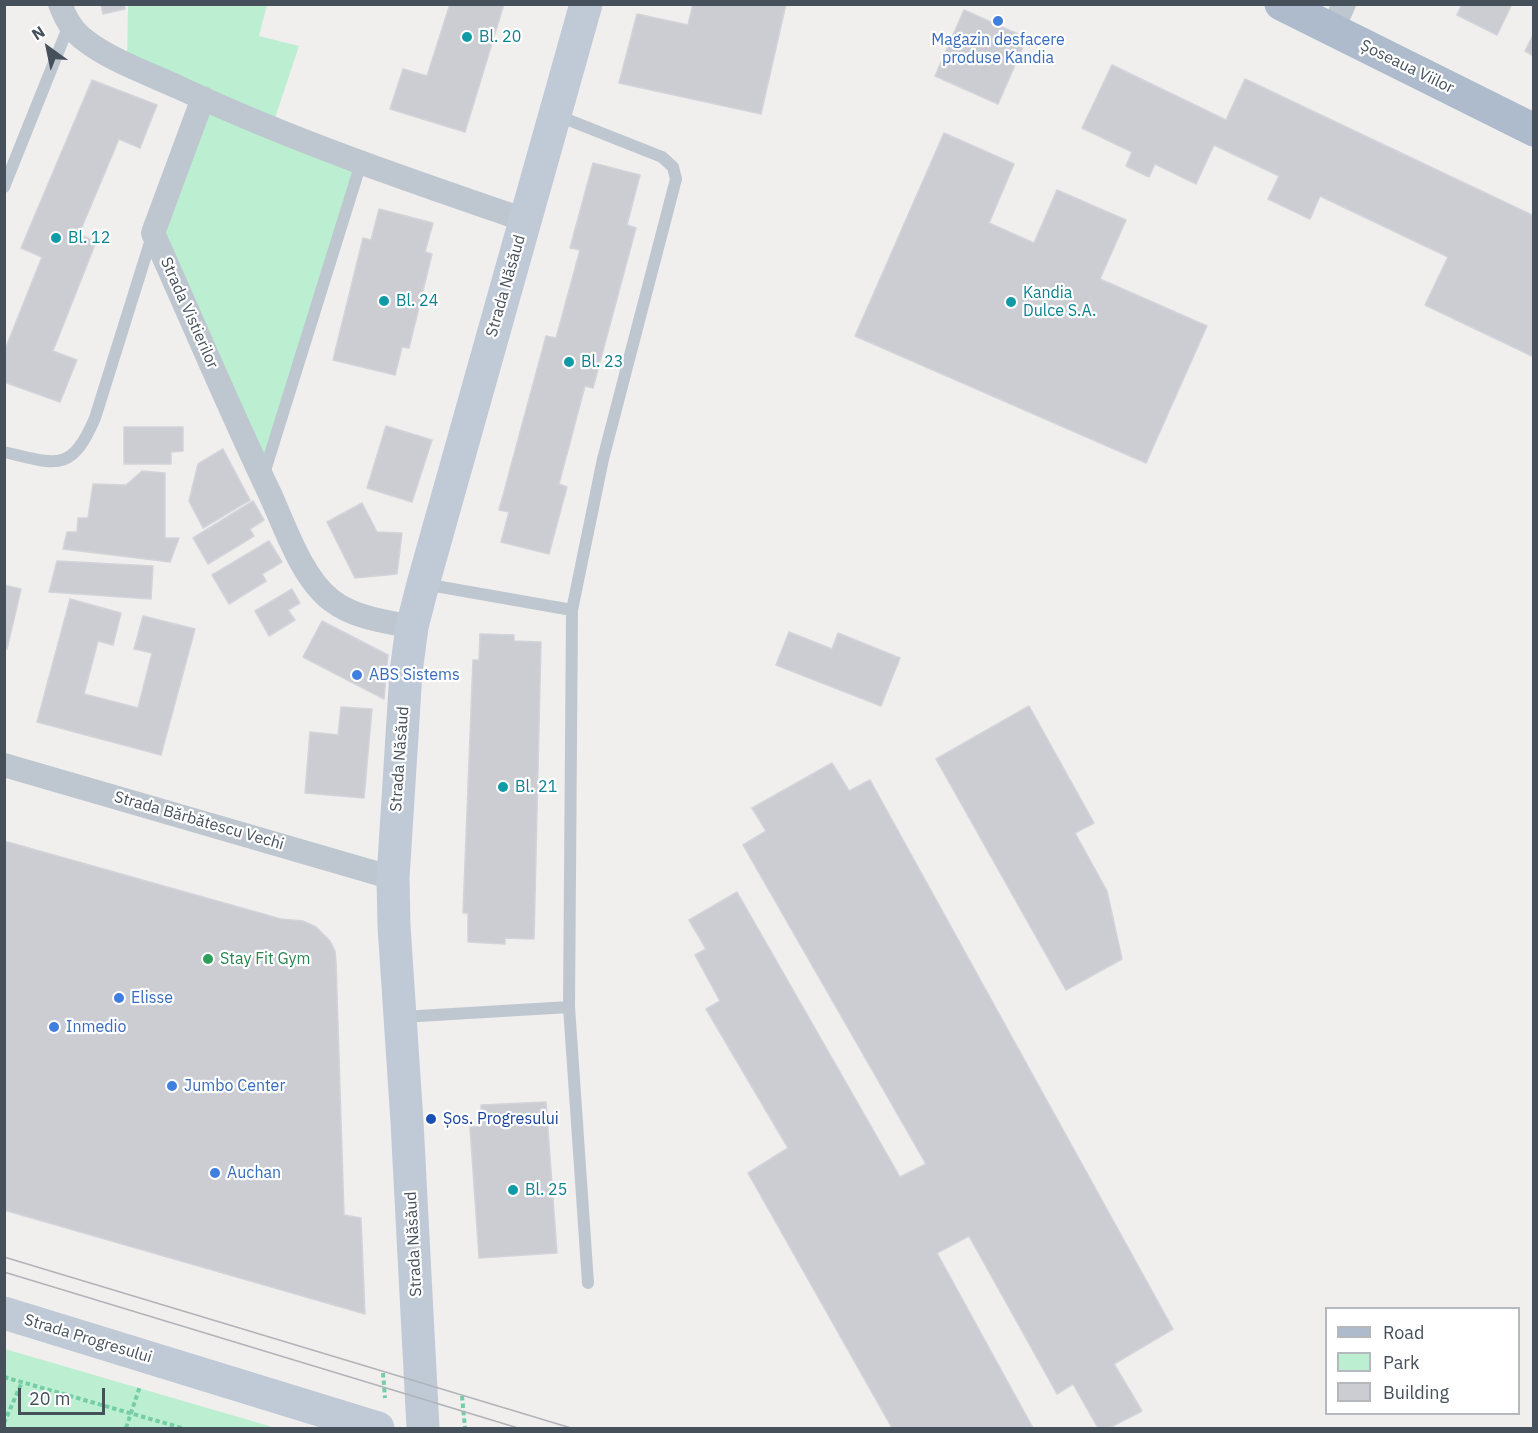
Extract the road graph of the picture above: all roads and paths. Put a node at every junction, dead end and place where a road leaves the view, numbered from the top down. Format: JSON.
{"nodes":[{"id":1,"x":586,"y":4,"type":"edge"},
{"id":2,"x":1281,"y":4,"type":"edge"},
{"id":3,"x":64,"y":15,"type":"edge"},
{"id":4,"x":1338,"y":17,"type":"edge"},
{"id":5,"x":202,"y":98,"type":"junction"},
{"id":6,"x":555,"y":115,"type":"junction"},
{"id":7,"x":1533,"y":130,"type":"edge"},
{"id":8,"x":361,"y":163,"type":"junction"},
{"id":9,"x":4,"y":187,"type":"edge"},
{"id":10,"x":525,"y":220,"type":"junction"},
{"id":11,"x":153,"y":233,"type":"junction"},
{"id":12,"x":4,"y":452,"type":"edge"},
{"id":13,"x":262,"y":479,"type":"junction"},
{"id":14,"x":423,"y":584,"type":"junction"},
{"id":15,"x":572,"y":610,"type":"junction"},
{"id":16,"x":412,"y":627,"type":"junction"},
{"id":17,"x":4,"y":765,"type":"edge"},
{"id":18,"x":393,"y":878,"type":"junction"},
{"id":19,"x":568,"y":1007,"type":"junction"},
{"id":20,"x":401,"y":1017,"type":"junction"},
{"id":21,"x":588,"y":1283,"type":"dead end"},
{"id":22,"x":4,"y":1313,"type":"edge"},
{"id":23,"x":4,"y":1377,"type":"edge"},
{"id":24,"x":22,"y":1382,"type":"junction"},
{"id":25,"x":462,"y":1396,"type":"dead end"},
{"id":26,"x":131,"y":1414,"type":"junction"},
{"id":27,"x":4,"y":1423,"type":"edge"},
{"id":28,"x":126,"y":1428,"type":"edge"},
{"id":29,"x":182,"y":1428,"type":"edge"},
{"id":30,"x":378,"y":1428,"type":"edge"},
{"id":31,"x":423,"y":1428,"type":"edge"},
{"id":32,"x":465,"y":1428,"type":"edge"}],
"edges":[{"from":1,"to":6,"type":"street","name":"Strada Năsăud"},
{"from":2,"to":4,"type":"main road","name":"Șoseaua Viilor"},
{"from":3,"to":5,"type":"street"},
{"from":3,"to":9,"type":"lane"},
{"from":4,"to":7,"type":"main road","name":"Șoseaua Viilor"},
{"from":5,"to":8,"type":"street"},
{"from":5,"to":11,"type":"street"},
{"from":6,"to":10,"type":"street","name":"Strada Năsăud"},
{"from":6,"to":15,"type":"lane"},
{"from":8,"to":10,"type":"street"},
{"from":8,"to":13,"type":"lane"},
{"from":10,"to":14,"type":"street","name":"Strada Năsăud"},
{"from":11,"to":12,"type":"lane"},
{"from":11,"to":13,"type":"street","name":"Strada Vistierilor"},
{"from":13,"to":16,"type":"street","name":"Strada Vistierilor"},
{"from":14,"to":15,"type":"lane"},
{"from":14,"to":16,"type":"street","name":"Strada Năsăud"},
{"from":15,"to":19,"type":"lane"},
{"from":16,"to":18,"type":"street","name":"Strada Năsăud"},
{"from":17,"to":18,"type":"street","name":"Strada Bărbătescu Vechi"},
{"from":18,"to":20,"type":"street","name":"Strada Năsăud"},
{"from":19,"to":20,"type":"lane"},
{"from":19,"to":21,"type":"lane"},
{"from":20,"to":31,"type":"street","name":"Strada Năsăud"},
{"from":22,"to":30,"type":"street","name":"Strada Progresului"},
{"from":23,"to":24,"type":"path"},
{"from":24,"to":26,"type":"path"},
{"from":24,"to":27,"type":"path"},
{"from":25,"to":32,"type":"path"},
{"from":26,"to":28,"type":"path"},
{"from":26,"to":29,"type":"path"}]}
